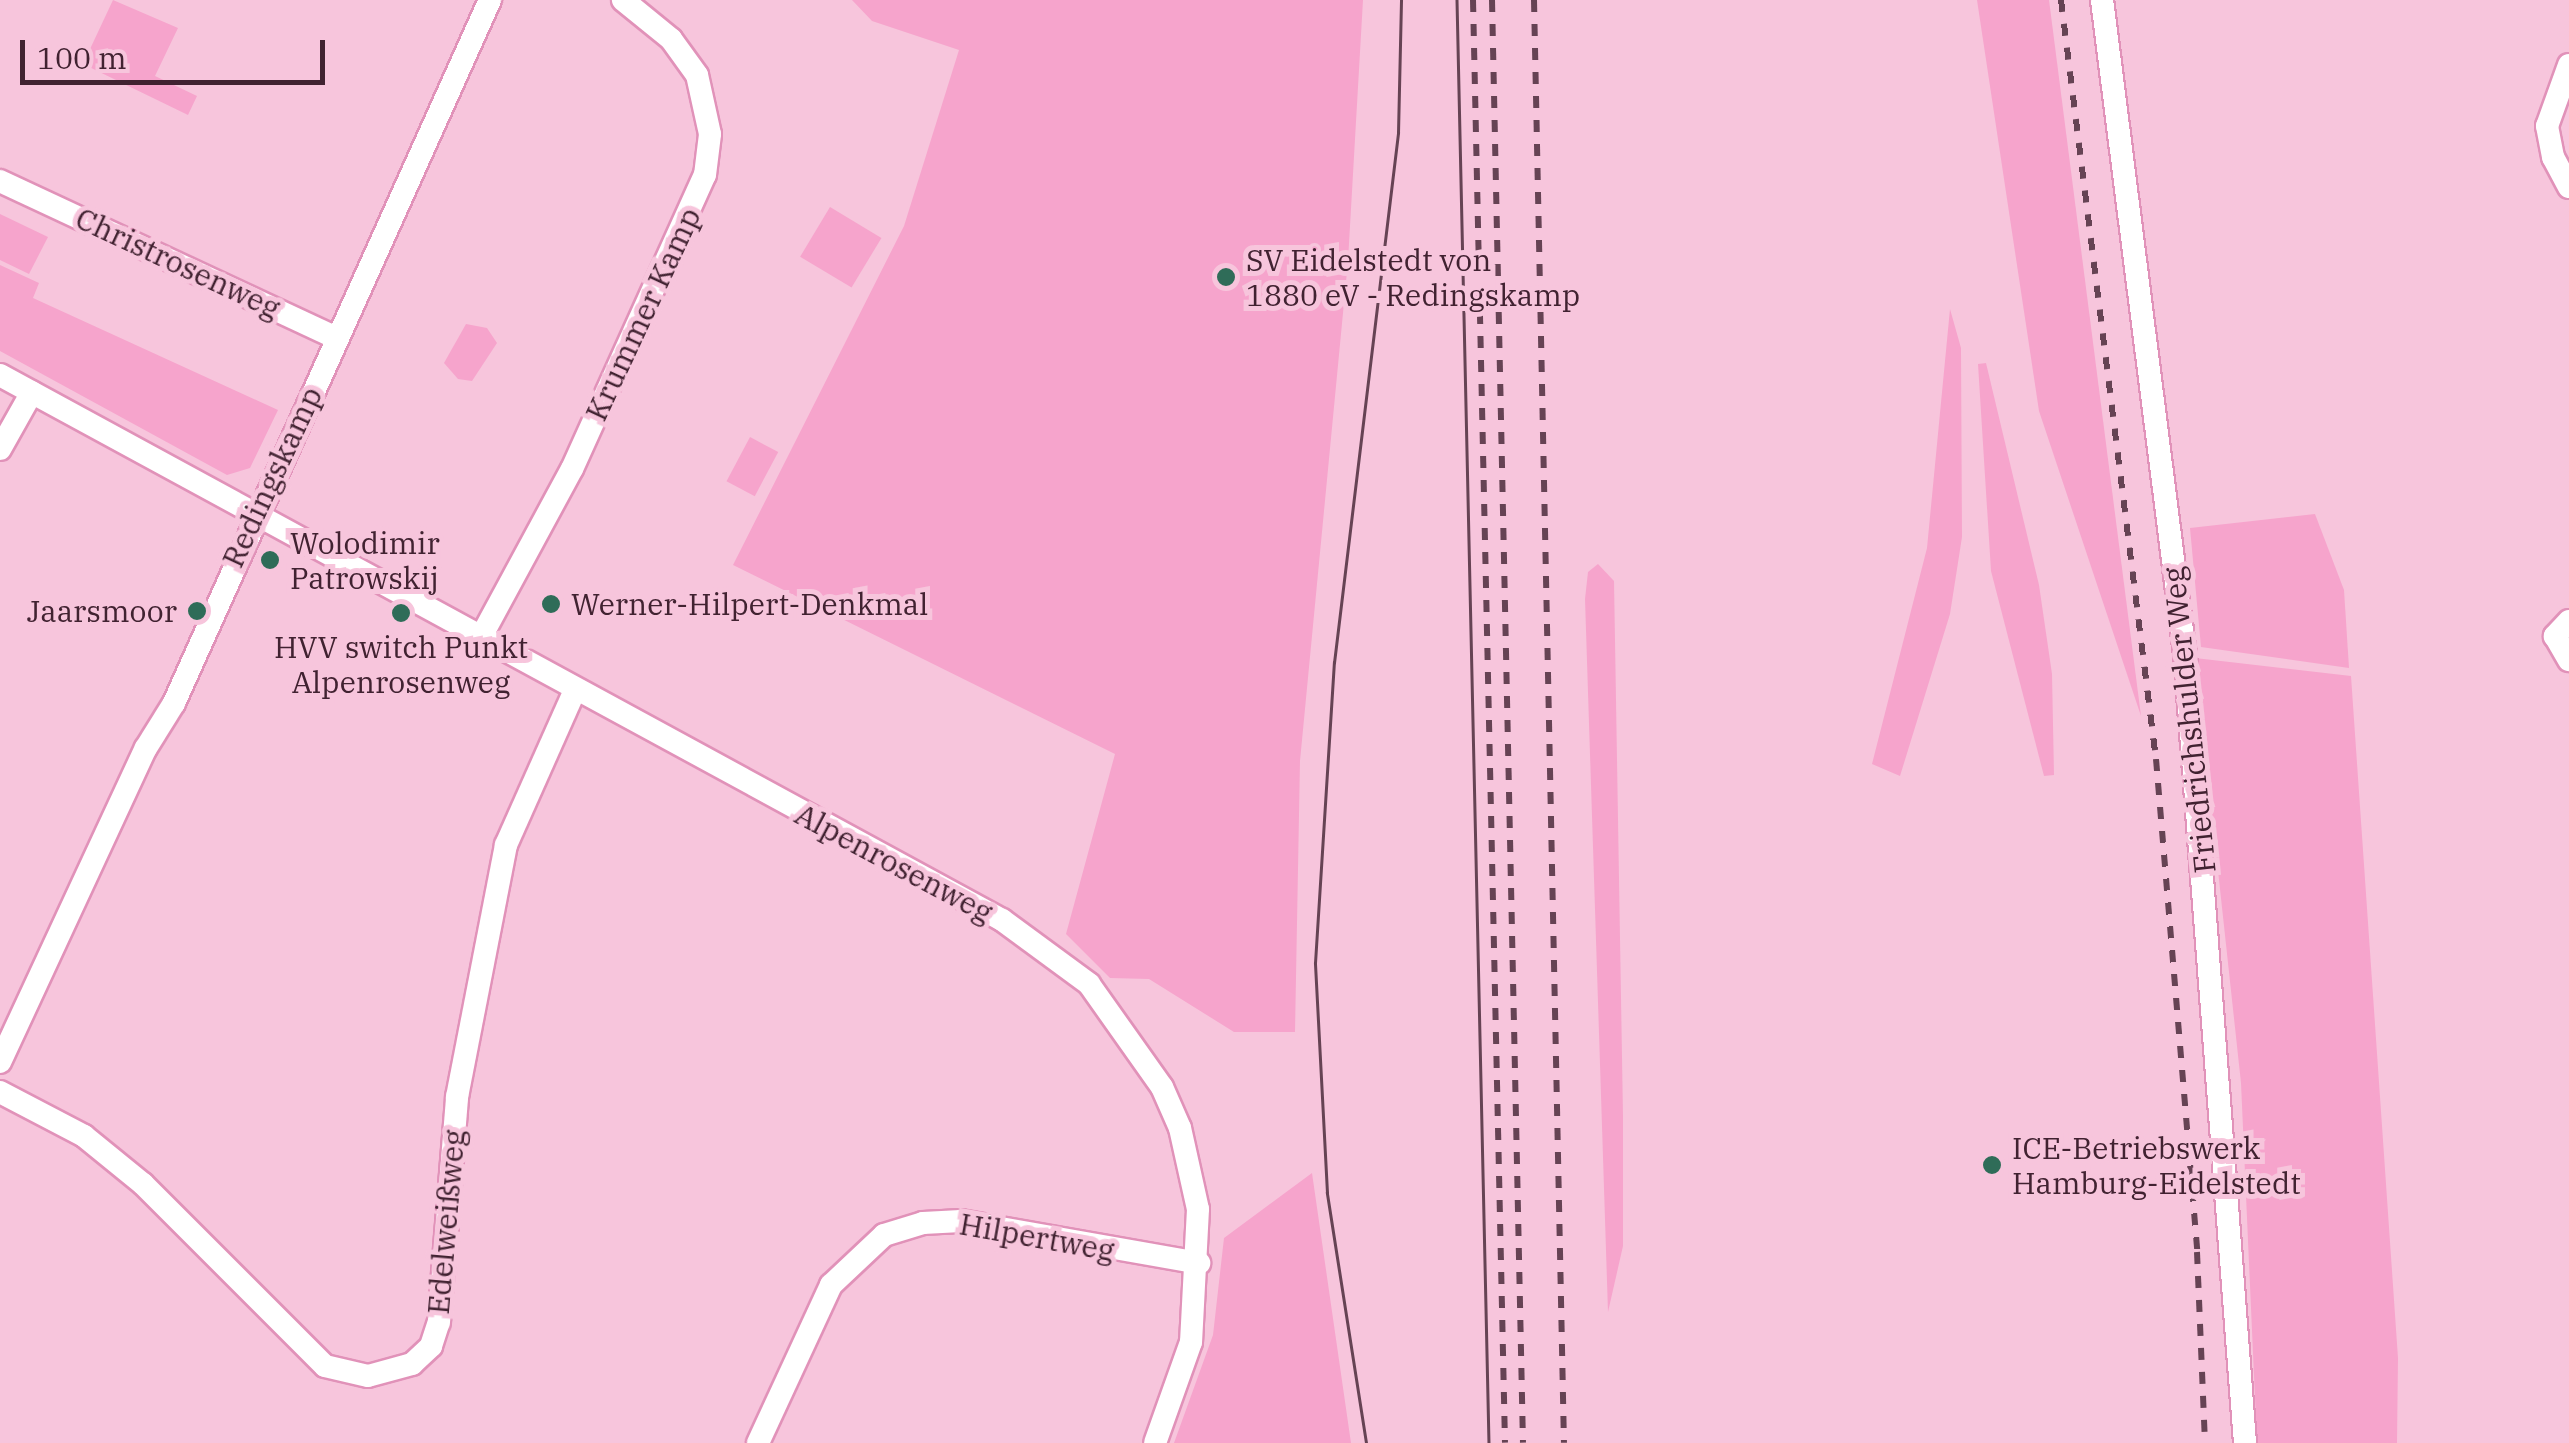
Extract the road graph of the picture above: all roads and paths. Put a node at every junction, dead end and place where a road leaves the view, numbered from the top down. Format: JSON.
{"nodes":[{"id":1,"x":490,"y":0,"type":"edge"},
{"id":2,"x":624,"y":0,"type":"edge"},
{"id":3,"x":2102,"y":0,"type":"edge"},
{"id":4,"x":2569,"y":65,"type":"edge"},
{"id":5,"x":2569,"y":186,"type":"edge"},
{"id":6,"x":6,"y":187,"type":"edge"},
{"id":7,"x":336,"y":338,"type":"junction"},
{"id":8,"x":0,"y":375,"type":"edge"},
{"id":9,"x":32,"y":392,"type":"junction"},
{"id":10,"x":0,"y":449,"type":"edge"},
{"id":11,"x":257,"y":514,"type":"junction"},
{"id":12,"x":2569,"y":621,"type":"edge"},
{"id":13,"x":482,"y":637,"type":"junction"},
{"id":14,"x":2569,"y":660,"type":"edge"},
{"id":15,"x":575,"y":690,"type":"junction"},
{"id":16,"x":0,"y":1062,"type":"edge"},
{"id":17,"x":0,"y":1092,"type":"edge"},
{"id":18,"x":1199,"y":1263,"type":"junction"},
{"id":19,"x":758,"y":1443,"type":"edge"},
{"id":20,"x":1156,"y":1443,"type":"edge"},
{"id":21,"x":2245,"y":1443,"type":"edge"}],
"edges":[{"from":1,"to":7,"type":"street","name":"Redingskamp"},
{"from":2,"to":13,"type":"street","name":"Krummer Kamp"},
{"from":3,"to":21,"type":"street","name":"Friedrichshulder Weg"},
{"from":4,"to":5,"type":"street"},
{"from":6,"to":7,"type":"street","name":"Christrosenweg"},
{"from":7,"to":11,"type":"street","name":"Redingskamp"},
{"from":8,"to":9,"type":"street"},
{"from":9,"to":10,"type":"street"},
{"from":9,"to":11,"type":"street"},
{"from":11,"to":13,"type":"street","name":"Alpenrosenweg"},
{"from":11,"to":16,"type":"street","name":"Redingskamp"},
{"from":12,"to":14,"type":"street"},
{"from":13,"to":15,"type":"street","name":"Alpenrosenweg"},
{"from":15,"to":17,"type":"street","name":"Edelweißweg"},
{"from":15,"to":18,"type":"street","name":"Alpenrosenweg"},
{"from":18,"to":19,"type":"street","name":"Hilpertweg"},
{"from":18,"to":20,"type":"street","name":"Alpenrosenweg"}]}
